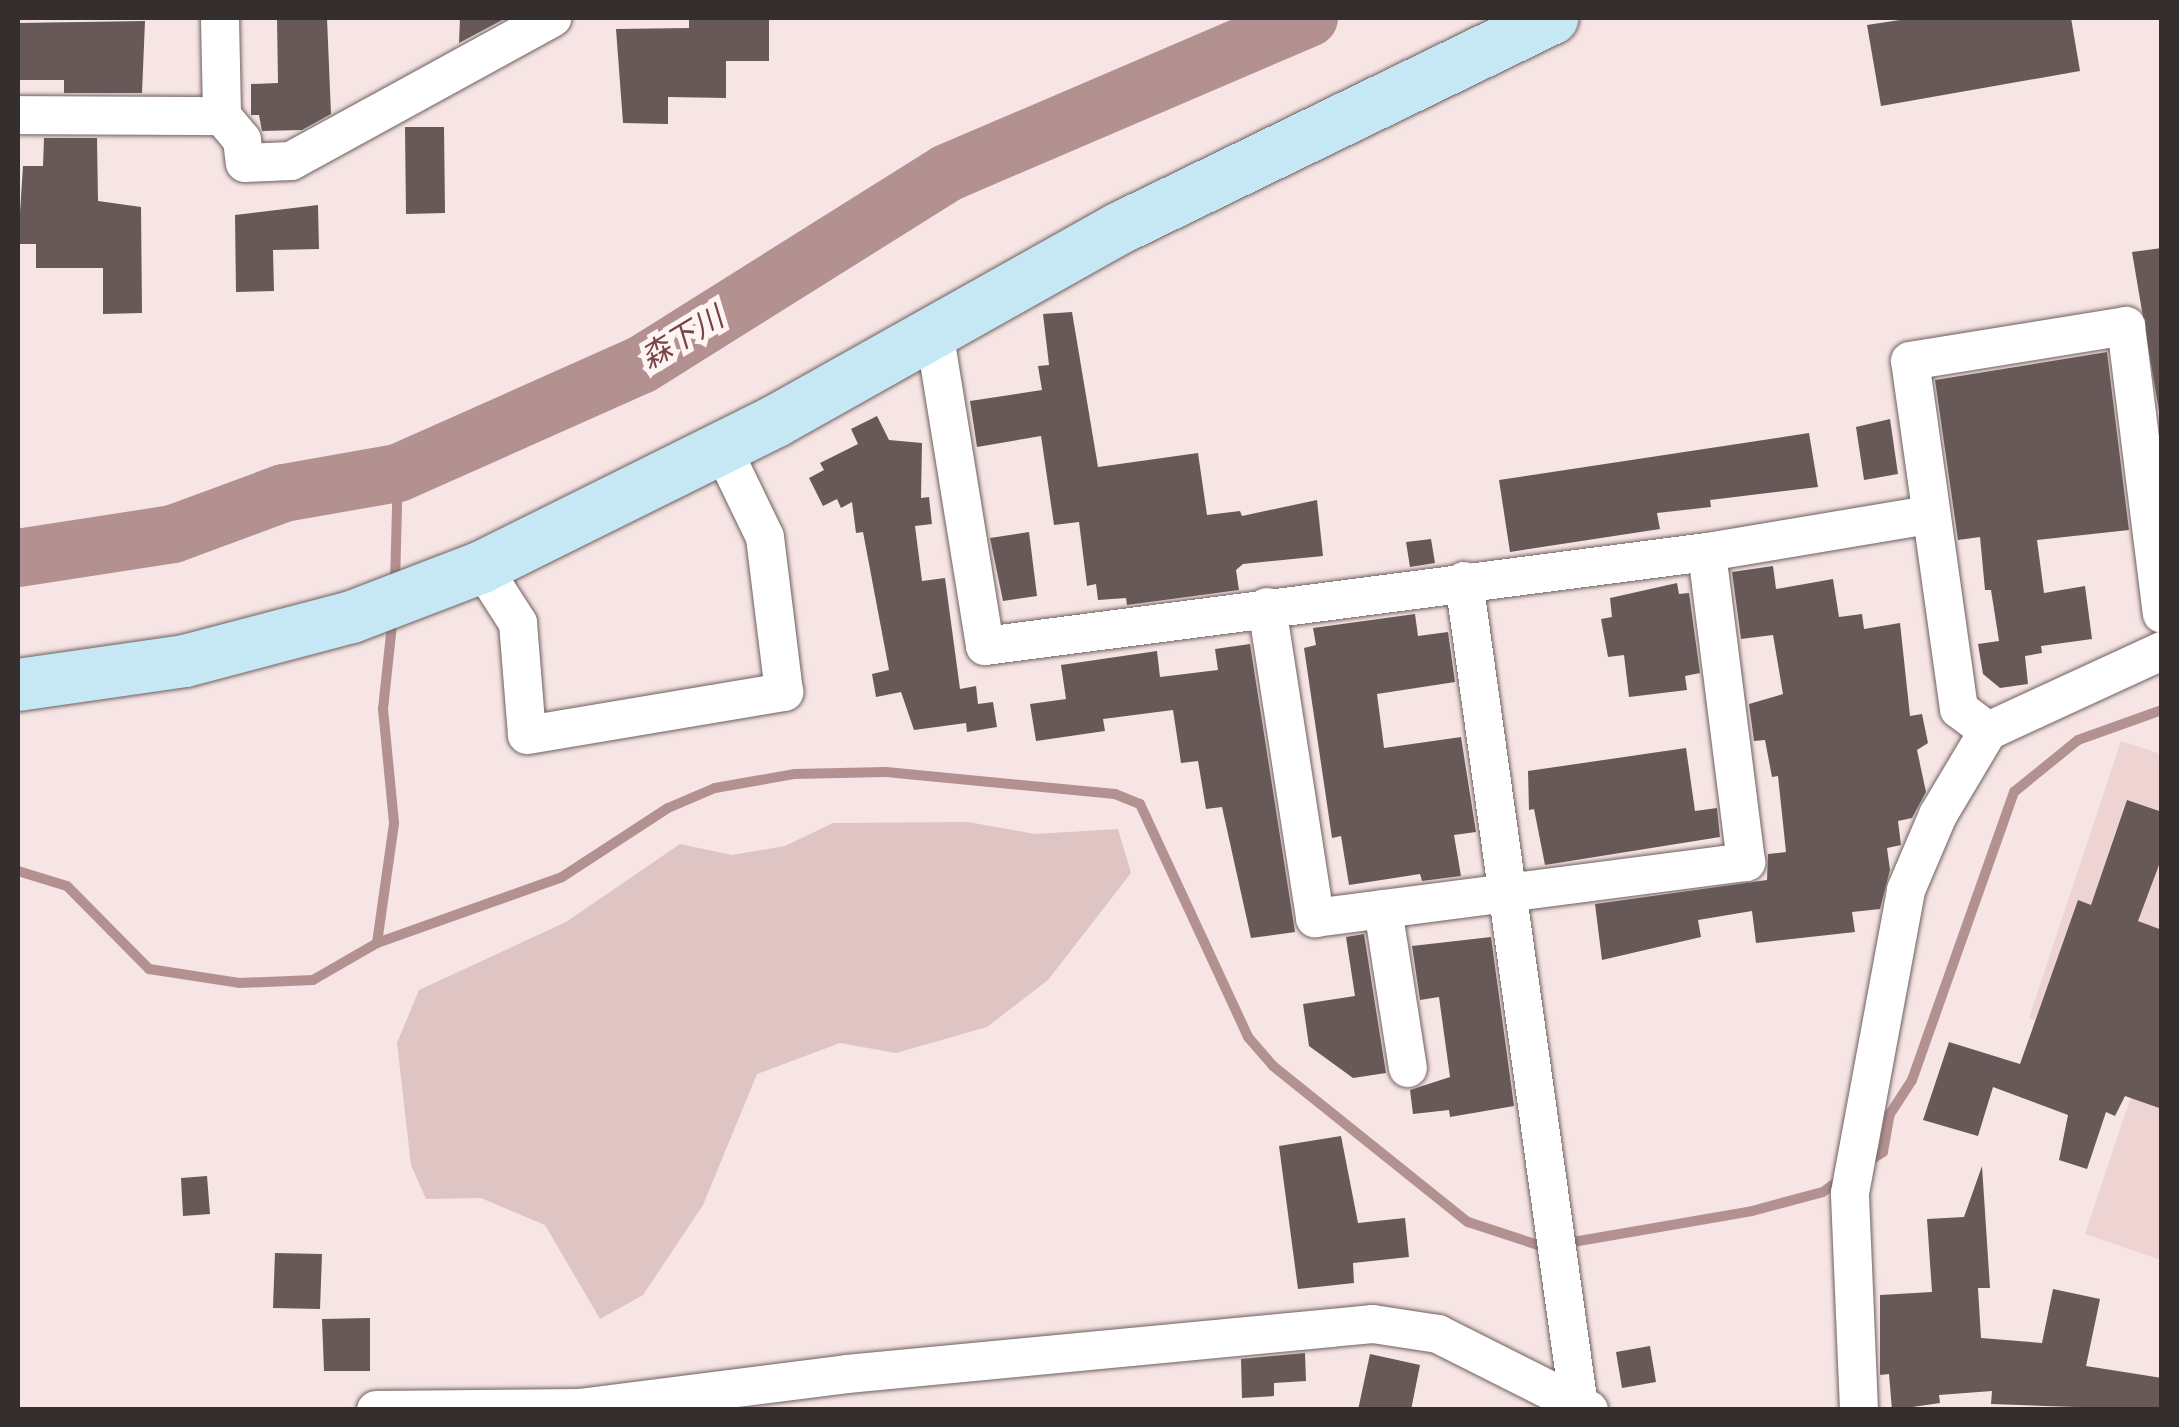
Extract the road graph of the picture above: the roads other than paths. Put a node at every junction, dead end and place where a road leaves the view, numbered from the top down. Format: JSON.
{"nodes":[{"id":1,"x":220,"y":18,"type":"edge"},
{"id":2,"x":552,"y":18,"type":"edge"},
{"id":3,"x":1553,"y":18,"type":"edge"},
{"id":4,"x":18,"y":115,"type":"edge"},
{"id":5,"x":222,"y":116,"type":"junction"},
{"id":6,"x":934,"y":337,"type":"junction"},
{"id":7,"x":722,"y":448,"type":"junction"},
{"id":8,"x":1928,"y":515,"type":"junction"},
{"id":9,"x":1707,"y":552,"type":"junction"},
{"id":10,"x":482,"y":566,"type":"junction"},
{"id":11,"x":1464,"y":581,"type":"junction"},
{"id":12,"x":1267,"y":607,"type":"junction"},
{"id":13,"x":2162,"y":614,"type":"edge"},
{"id":14,"x":2162,"y":651,"type":"edge"},
{"id":15,"x":18,"y":685,"type":"edge"},
{"id":16,"x":1988,"y":731,"type":"junction"},
{"id":17,"x":1508,"y":892,"type":"junction"},
{"id":18,"x":1384,"y":909,"type":"junction"},
{"id":19,"x":1408,"y":1068,"type":"dead end"},
{"id":20,"x":1584,"y":1408,"type":"edge"},
{"id":21,"x":579,"y":1409,"type":"edge"},
{"id":22,"x":376,"y":1410,"type":"edge"},
{"id":23,"x":1859,"y":1410,"type":"edge"}],
"edges":[{"from":1,"to":5,"type":"street"},
{"from":2,"to":5,"type":"street"},
{"from":3,"to":6,"type":"street"},
{"from":4,"to":5,"type":"street"},
{"from":6,"to":7,"type":"street"},
{"from":6,"to":12,"type":"street"},
{"from":7,"to":10,"type":"street"},
{"from":7,"to":10,"type":"street"},
{"from":8,"to":9,"type":"street"},
{"from":8,"to":13,"type":"street"},
{"from":8,"to":16,"type":"street"},
{"from":9,"to":11,"type":"street"},
{"from":9,"to":17,"type":"street"},
{"from":10,"to":15,"type":"street"},
{"from":11,"to":12,"type":"street"},
{"from":11,"to":17,"type":"street"},
{"from":12,"to":18,"type":"street"},
{"from":14,"to":16,"type":"street"},
{"from":16,"to":23,"type":"street"},
{"from":17,"to":18,"type":"street"},
{"from":17,"to":20,"type":"street"},
{"from":18,"to":19,"type":"street"},
{"from":20,"to":21,"type":"street"},
{"from":21,"to":22,"type":"street"}]}
